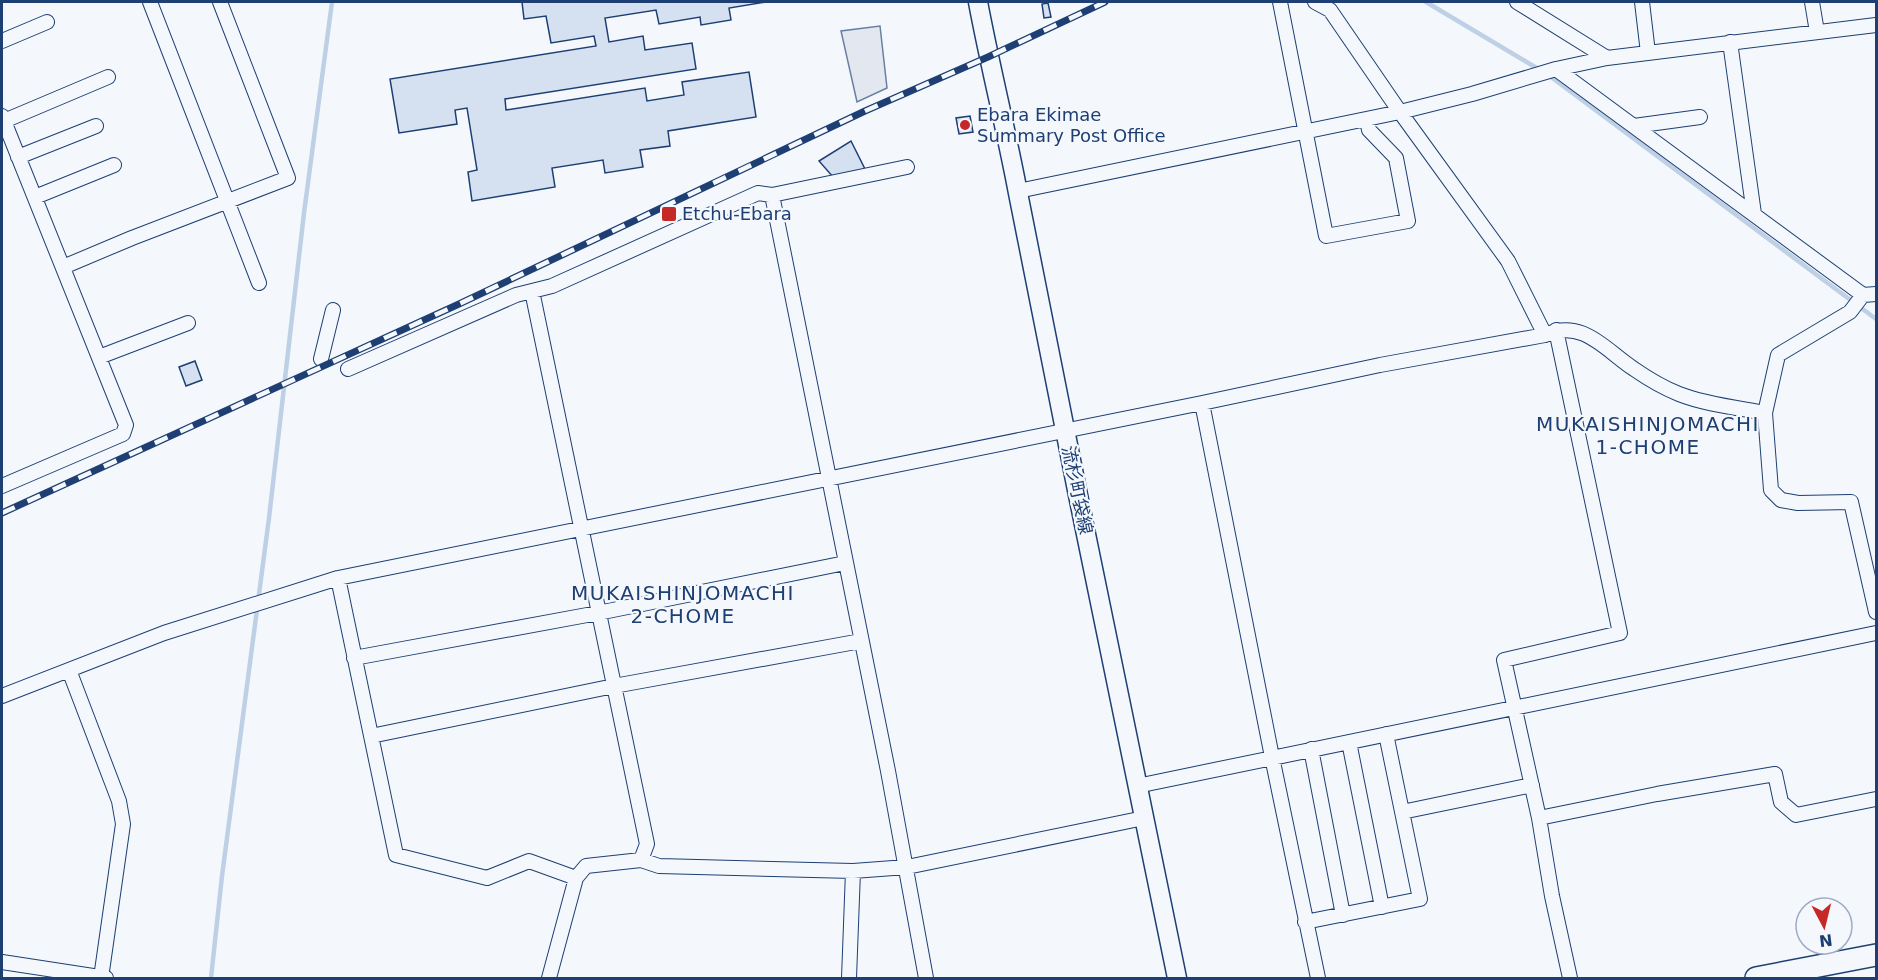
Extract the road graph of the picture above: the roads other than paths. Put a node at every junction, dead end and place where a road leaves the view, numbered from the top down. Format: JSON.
{"nodes":[{"id":1,"x":150,"y":2,"type":"edge"},
{"id":2,"x":220,"y":2,"type":"edge"},
{"id":3,"x":978,"y":2,"type":"edge"},
{"id":4,"x":1280,"y":2,"type":"edge"},
{"id":5,"x":1315,"y":2,"type":"edge"},
{"id":6,"x":1517,"y":2,"type":"edge"},
{"id":7,"x":1642,"y":2,"type":"edge"},
{"id":8,"x":1812,"y":2,"type":"edge"},
{"id":9,"x":47,"y":22,"type":"dead end"},
{"id":10,"x":1876,"y":25,"type":"edge"},
{"id":11,"x":1816,"y":32,"type":"junction"},
{"id":12,"x":2,"y":41,"type":"edge"},
{"id":13,"x":1730,"y":42,"type":"junction"},
{"id":14,"x":1648,"y":53,"type":"junction"},
{"id":15,"x":1606,"y":58,"type":"junction"},
{"id":16,"x":1556,"y":69,"type":"junction"},
{"id":17,"x":108,"y":77,"type":"dead end"},
{"id":18,"x":1400,"y":112,"type":"junction"},
{"id":19,"x":1700,"y":117,"type":"dead end"},
{"id":20,"x":3,"y":118,"type":"edge"},
{"id":21,"x":1367,"y":119,"type":"junction"},
{"id":22,"x":96,"y":126,"type":"dead end"},
{"id":23,"x":1634,"y":126,"type":"junction"},
{"id":24,"x":1306,"y":131,"type":"junction"},
{"id":25,"x":18,"y":157,"type":"junction"},
{"id":26,"x":114,"y":165,"type":"dead end"},
{"id":27,"x":907,"y":167,"type":"dead end"},
{"id":28,"x":1018,"y":190,"type":"junction"},
{"id":29,"x":772,"y":195,"type":"junction"},
{"id":30,"x":34,"y":197,"type":"junction"},
{"id":31,"x":227,"y":201,"type":"junction"},
{"id":32,"x":1754,"y":214,"type":"junction"},
{"id":33,"x":63,"y":267,"type":"junction"},
{"id":34,"x":259,"y":283,"type":"dead end"},
{"id":35,"x":532,"y":291,"type":"junction"},
{"id":36,"x":1870,"y":295,"type":"edge"},
{"id":37,"x":333,"y":310,"type":"dead end"},
{"id":38,"x":188,"y":323,"type":"dead end"},
{"id":39,"x":1551,"y":333,"type":"junction"},
{"id":40,"x":99,"y":357,"type":"junction"},
{"id":41,"x":321,"y":359,"type":"dead end"},
{"id":42,"x":348,"y":369,"type":"dead end"},
{"id":43,"x":1202,"y":403,"type":"junction"},
{"id":44,"x":1765,"y":413,"type":"junction"},
{"id":45,"x":1065,"y":431,"type":"junction"},
{"id":46,"x":828,"y":478,"type":"junction"},
{"id":47,"x":2,"y":486,"type":"edge"},
{"id":48,"x":582,"y":529,"type":"junction"},
{"id":49,"x":845,"y":563,"type":"junction"},
{"id":50,"x":338,"y":578,"type":"junction"},
{"id":51,"x":1876,"y":612,"type":"edge"},
{"id":52,"x":598,"y":613,"type":"junction"},
{"id":53,"x":1876,"y":633,"type":"edge"},
{"id":54,"x":861,"y":641,"type":"junction"},
{"id":55,"x":354,"y":658,"type":"junction"},
{"id":56,"x":69,"y":670,"type":"junction"},
{"id":57,"x":614,"y":686,"type":"junction"},
{"id":58,"x":2,"y":696,"type":"edge"},
{"id":59,"x":1514,"y":707,"type":"junction"},
{"id":60,"x":1386,"y":734,"type":"junction"},
{"id":61,"x":371,"y":736,"type":"junction"},
{"id":62,"x":1349,"y":742,"type":"junction"},
{"id":63,"x":1311,"y":749,"type":"junction"},
{"id":64,"x":1272,"y":758,"type":"junction"},
{"id":65,"x":1532,"y":785,"type":"junction"},
{"id":66,"x":1137,"y":786,"type":"junction"},
{"id":67,"x":1876,"y":799,"type":"edge"},
{"id":68,"x":1402,"y":812,"type":"junction"},
{"id":69,"x":1539,"y":818,"type":"junction"},
{"id":70,"x":1144,"y":819,"type":"junction"},
{"id":71,"x":641,"y":860,"type":"junction"},
{"id":72,"x":907,"y":867,"type":"junction"},
{"id":73,"x":853,"y":871,"type":"junction"},
{"id":74,"x":576,"y":878,"type":"junction"},
{"id":75,"x":1382,"y":908,"type":"junction"},
{"id":76,"x":1343,"y":915,"type":"junction"},
{"id":77,"x":1305,"y":922,"type":"junction"},
{"id":78,"x":1876,"y":955,"type":"edge"},
{"id":79,"x":2,"y":962,"type":"edge"},
{"id":80,"x":104,"y":978,"type":"edge"},
{"id":81,"x":549,"y":978,"type":"edge"},
{"id":82,"x":849,"y":978,"type":"edge"},
{"id":83,"x":926,"y":978,"type":"edge"},
{"id":84,"x":1177,"y":978,"type":"edge"},
{"id":85,"x":1318,"y":978,"type":"edge"},
{"id":86,"x":1570,"y":978,"type":"edge"},
{"id":87,"x":1756,"y":978,"type":"edge"}],
"edges":[{"from":1,"to":31,"type":"street"},
{"from":2,"to":31,"type":"street"},
{"from":3,"to":28,"type":"main road","name":"流杉町袋線"},
{"from":4,"to":24,"type":"street"},
{"from":5,"to":18,"type":"street"},
{"from":6,"to":15,"type":"street"},
{"from":7,"to":14,"type":"street"},
{"from":8,"to":11,"type":"street"},
{"from":9,"to":12,"type":"street"},
{"from":10,"to":11,"type":"street"},
{"from":11,"to":13,"type":"street"},
{"from":13,"to":14,"type":"street"},
{"from":13,"to":32,"type":"street"},
{"from":14,"to":15,"type":"street"},
{"from":15,"to":16,"type":"street"},
{"from":16,"to":18,"type":"street"},
{"from":16,"to":23,"type":"street"},
{"from":17,"to":20,"type":"street"},
{"from":18,"to":21,"type":"street"},
{"from":18,"to":39,"type":"street"},
{"from":19,"to":23,"type":"street"},
{"from":20,"to":25,"type":"street"},
{"from":21,"to":24,"type":"street"},
{"from":21,"to":24,"type":"street"},
{"from":22,"to":25,"type":"street"},
{"from":23,"to":32,"type":"street"},
{"from":24,"to":28,"type":"street"},
{"from":25,"to":30,"type":"street"},
{"from":26,"to":30,"type":"street"},
{"from":27,"to":29,"type":"street"},
{"from":28,"to":45,"type":"main road","name":"流杉町袋線"},
{"from":29,"to":35,"type":"street"},
{"from":29,"to":46,"type":"street"},
{"from":30,"to":33,"type":"street"},
{"from":31,"to":33,"type":"street"},
{"from":31,"to":34,"type":"street"},
{"from":32,"to":36,"type":"street"},
{"from":33,"to":40,"type":"street"},
{"from":35,"to":42,"type":"street"},
{"from":35,"to":48,"type":"street"},
{"from":36,"to":44,"type":"street"},
{"from":37,"to":41,"type":"street"},
{"from":38,"to":40,"type":"street"},
{"from":39,"to":43,"type":"street"},
{"from":39,"to":44,"type":"street"},
{"from":39,"to":59,"type":"street"},
{"from":40,"to":47,"type":"street"},
{"from":43,"to":45,"type":"street"},
{"from":43,"to":64,"type":"street"},
{"from":44,"to":51,"type":"street"},
{"from":45,"to":46,"type":"street"},
{"from":45,"to":66,"type":"main road","name":"流杉町袋線"},
{"from":46,"to":48,"type":"street"},
{"from":46,"to":49,"type":"street"},
{"from":48,"to":50,"type":"street"},
{"from":48,"to":52,"type":"street"},
{"from":49,"to":52,"type":"street"},
{"from":49,"to":54,"type":"street"},
{"from":50,"to":55,"type":"street"},
{"from":50,"to":56,"type":"street"},
{"from":52,"to":55,"type":"street"},
{"from":52,"to":57,"type":"street"},
{"from":53,"to":59,"type":"street"},
{"from":54,"to":57,"type":"street"},
{"from":54,"to":72,"type":"street"},
{"from":55,"to":61,"type":"street"},
{"from":56,"to":58,"type":"street"},
{"from":56,"to":80,"type":"street"},
{"from":57,"to":61,"type":"street"},
{"from":57,"to":71,"type":"street"},
{"from":59,"to":60,"type":"street"},
{"from":59,"to":65,"type":"street"},
{"from":60,"to":62,"type":"street"},
{"from":60,"to":68,"type":"street"},
{"from":61,"to":74,"type":"street"},
{"from":62,"to":63,"type":"street"},
{"from":62,"to":75,"type":"street"},
{"from":63,"to":64,"type":"street"},
{"from":63,"to":76,"type":"street"},
{"from":64,"to":66,"type":"street"},
{"from":64,"to":77,"type":"street"},
{"from":65,"to":68,"type":"street"},
{"from":65,"to":69,"type":"street"},
{"from":66,"to":70,"type":"main road","name":"流杉町袋線"},
{"from":67,"to":69,"type":"street"},
{"from":68,"to":75,"type":"street"},
{"from":69,"to":86,"type":"street"},
{"from":70,"to":72,"type":"street"},
{"from":70,"to":84,"type":"main road","name":"流杉町袋線"},
{"from":71,"to":73,"type":"street"},
{"from":71,"to":74,"type":"street"},
{"from":72,"to":73,"type":"street"},
{"from":72,"to":83,"type":"street"},
{"from":73,"to":82,"type":"street"},
{"from":74,"to":81,"type":"street"},
{"from":75,"to":76,"type":"street"},
{"from":76,"to":77,"type":"street"},
{"from":77,"to":85,"type":"street"},
{"from":78,"to":87,"type":"main road"},
{"from":79,"to":80,"type":"street"}]}
